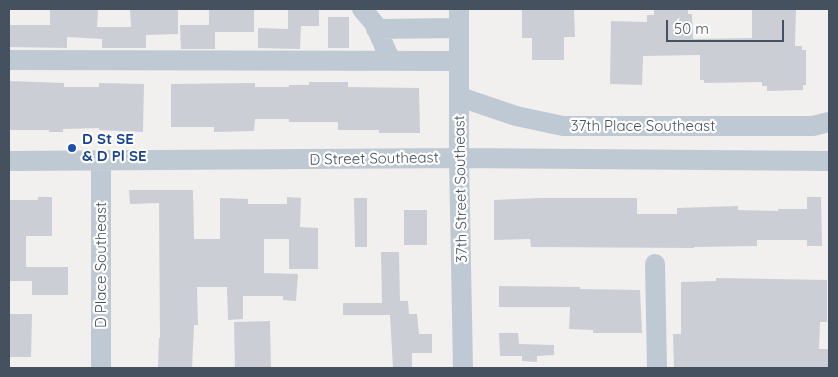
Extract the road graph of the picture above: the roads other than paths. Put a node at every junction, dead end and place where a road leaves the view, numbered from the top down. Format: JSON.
{"nodes":[{"id":1,"x":362,"y":9,"type":"edge"},
{"id":2,"x":459,"y":18,"type":"edge"},
{"id":3,"x":376,"y":29,"type":"junction"},
{"id":4,"x":9,"y":60,"type":"edge"},
{"id":5,"x":390,"y":60,"type":"junction"},
{"id":6,"x":459,"y":60,"type":"junction"},
{"id":7,"x":460,"y":97,"type":"junction"},
{"id":8,"x":829,"y":122,"type":"edge"},
{"id":9,"x":459,"y":158,"type":"junction"},
{"id":10,"x":9,"y":161,"type":"edge"},
{"id":11,"x":101,"y":161,"type":"junction"},
{"id":12,"x":829,"y":161,"type":"edge"},
{"id":13,"x":655,"y":264,"type":"dead end"},
{"id":14,"x":101,"y":368,"type":"edge"},
{"id":15,"x":463,"y":368,"type":"edge"},
{"id":16,"x":657,"y":368,"type":"edge"}],
"edges":[{"from":1,"to":3,"type":"street"},
{"from":2,"to":3,"type":"street"},
{"from":2,"to":6,"type":"street","name":"37th Street Southeast"},
{"from":3,"to":5,"type":"street"},
{"from":4,"to":5,"type":"street"},
{"from":5,"to":6,"type":"street"},
{"from":6,"to":7,"type":"street","name":"37th Street Southeast"},
{"from":7,"to":8,"type":"street","name":"37th Place Southeast"},
{"from":7,"to":9,"type":"street","name":"37th Street Southeast"},
{"from":9,"to":11,"type":"street","name":"D Street Southeast"},
{"from":9,"to":12,"type":"street","name":"D Street Southeast"},
{"from":9,"to":15,"type":"street","name":"37th Street Southeast"},
{"from":10,"to":11,"type":"street","name":"D Street Southeast"},
{"from":11,"to":14,"type":"street","name":"D Place Southeast"},
{"from":13,"to":16,"type":"street"}]}
